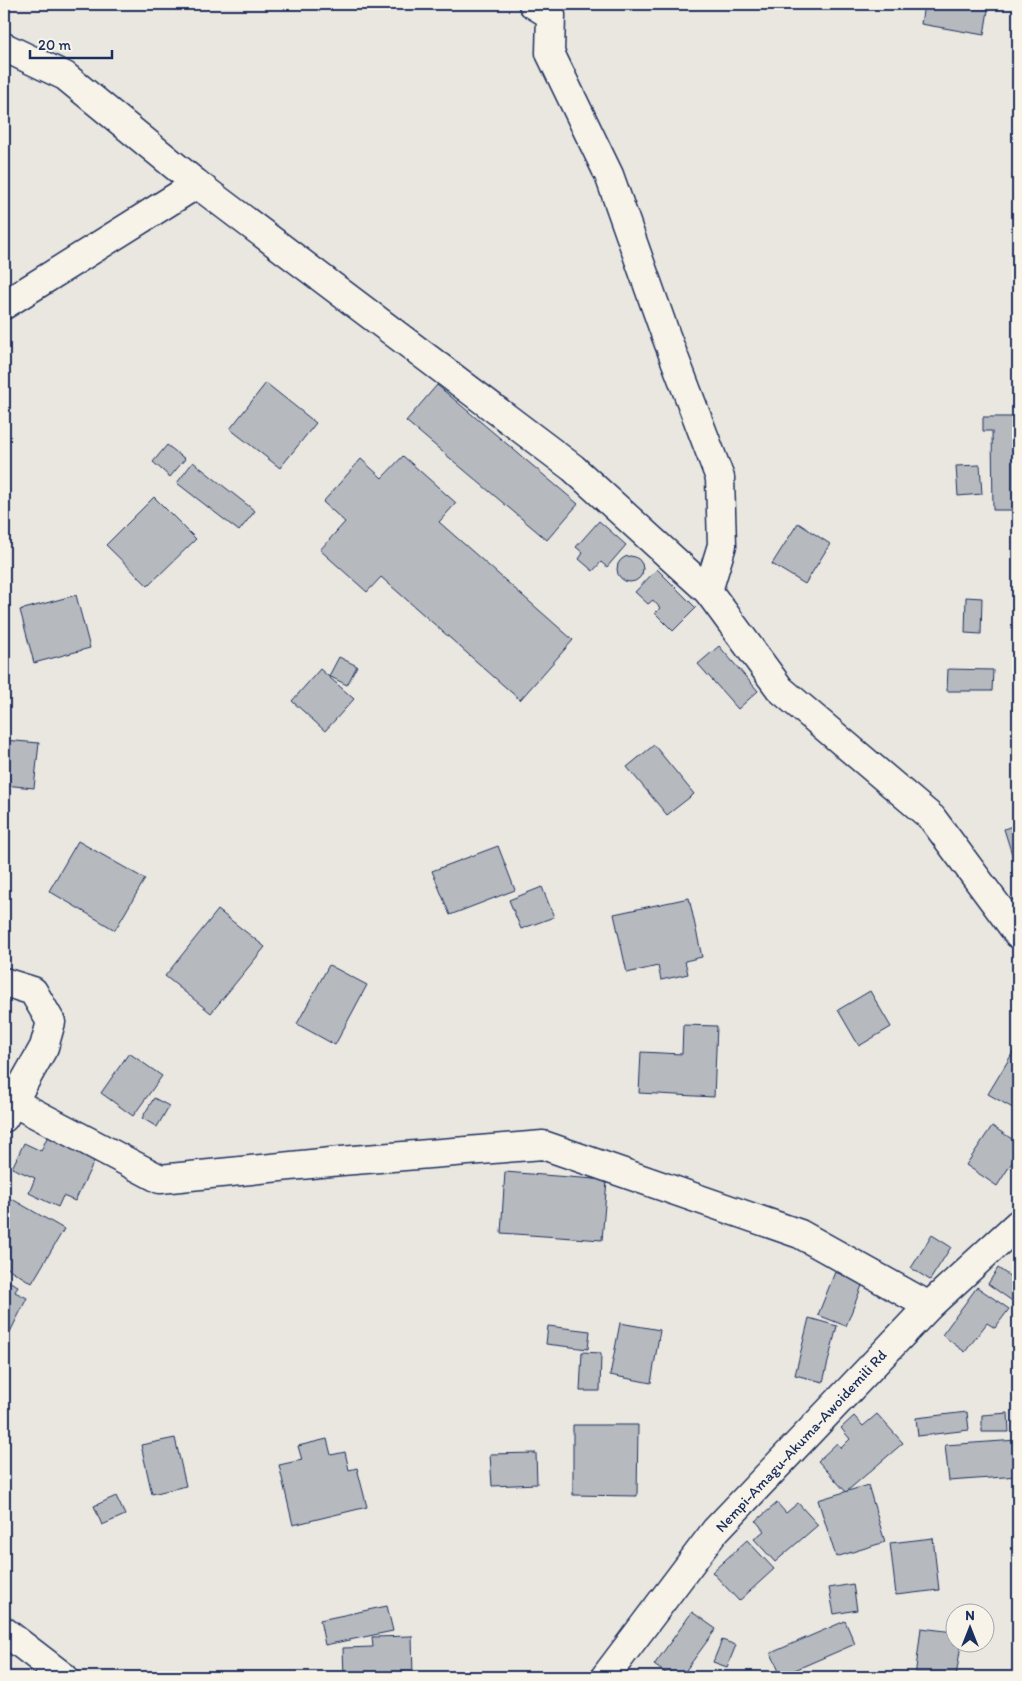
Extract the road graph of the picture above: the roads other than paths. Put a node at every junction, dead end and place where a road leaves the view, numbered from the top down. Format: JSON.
{"nodes":[{"id":1,"x":533,"y":4,"type":"edge"},
{"id":2,"x":4,"y":47,"type":"edge"},
{"id":3,"x":197,"y":184,"type":"junction"},
{"id":4,"x":4,"y":305,"type":"edge"},
{"id":5,"x":708,"y":591,"type":"junction"},
{"id":6,"x":1018,"y":934,"type":"edge"},
{"id":7,"x":4,"y":982,"type":"edge"},
{"id":8,"x":8,"y":1110,"type":"edge"},
{"id":9,"x":1018,"y":1224,"type":"edge"},
{"id":10,"x":928,"y":1306,"type":"junction"},
{"id":11,"x":4,"y":1631,"type":"edge"},
{"id":12,"x":64,"y":1677,"type":"edge"},
{"id":13,"x":605,"y":1677,"type":"edge"}],
"edges":[{"from":1,"to":5,"type":"street"},
{"from":2,"to":3,"type":"street"},
{"from":3,"to":4,"type":"street"},
{"from":3,"to":5,"type":"street"},
{"from":5,"to":6,"type":"street"},
{"from":7,"to":8,"type":"street"},
{"from":8,"to":10,"type":"street"},
{"from":9,"to":10,"type":"street","name":"Nempi-Amagu-Akuma-Awoidemili Rd"},
{"from":10,"to":13,"type":"street","name":"Nempi-Amagu-Akuma-Awoidemili Rd"},
{"from":11,"to":12,"type":"street"}]}
